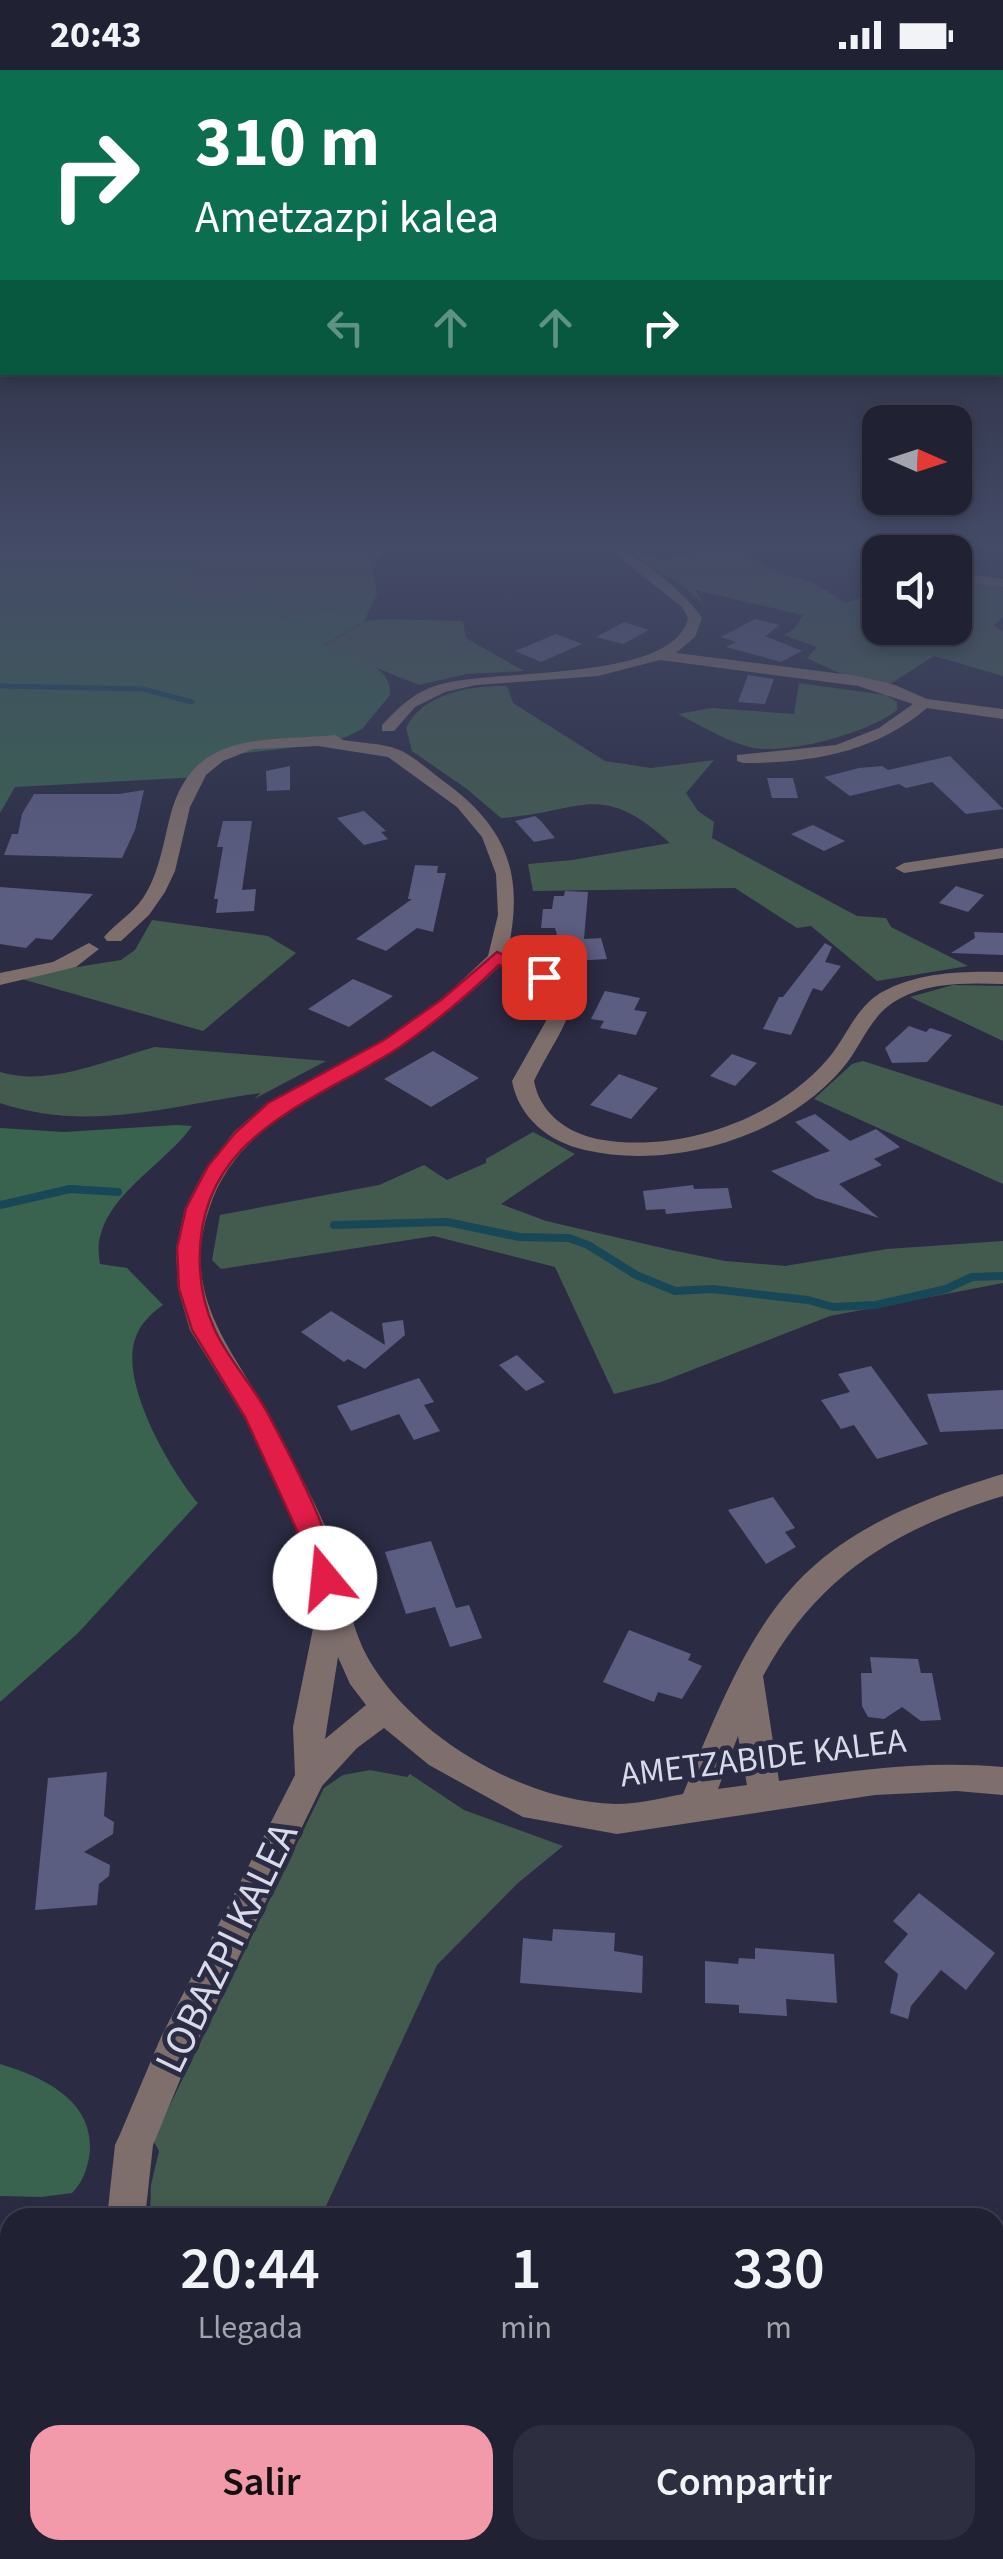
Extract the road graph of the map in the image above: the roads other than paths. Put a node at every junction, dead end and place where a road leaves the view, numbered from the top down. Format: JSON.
{"nodes":[{"id":1,"x":650,"y":659,"type":"edge"},
{"id":2,"x":704,"y":659,"type":"edge"},
{"id":3,"x":715,"y":660,"type":"joint"},
{"id":4,"x":924,"y":703,"type":"junction"},
{"id":5,"x":1003,"y":714,"type":"edge"},
{"id":6,"x":388,"y":728,"type":"junction"},
{"id":7,"x":321,"y":742,"type":"junction"},
{"id":8,"x":394,"y":753,"type":"junction"},
{"id":9,"x":742,"y":758,"type":"dead end"},
{"id":10,"x":1003,"y":853,"type":"edge"},
{"id":11,"x":904,"y":868,"type":"dead end"},
{"id":12,"x":497,"y":958,"type":"junction"},
{"id":13,"x":0,"y":978,"type":"edge"},
{"id":14,"x":1003,"y":978,"type":"edge"},
{"id":15,"x":1003,"y":1486,"type":"edge"},
{"id":16,"x":332,"y":1609,"type":"junction"},
{"id":17,"x":749,"y":1672,"type":"junction"},
{"id":18,"x":385,"y":1709,"type":"junction"},
{"id":19,"x":312,"y":1776,"type":"junction"},
{"id":20,"x":1003,"y":1782,"type":"edge"},
{"id":21,"x":766,"y":1798,"type":"junction"},
{"id":22,"x":694,"y":1808,"type":"junction"},
{"id":23,"x":127,"y":2208,"type":"edge"}],
"edges":[{"from":1,"to":6,"type":"street"},
{"from":2,"to":3,"type":"street"},
{"from":3,"to":4,"type":"street"},
{"from":4,"to":5,"type":"street"},
{"from":4,"to":9,"type":"street"},
{"from":6,"to":7,"type":"street"},
{"from":6,"to":8,"type":"street"},
{"from":7,"to":8,"type":"street"},
{"from":7,"to":13,"type":"street"},
{"from":8,"to":12,"type":"street"},
{"from":10,"to":11,"type":"street"},
{"from":12,"to":14,"type":"street"},
{"from":12,"to":16,"type":"street","name":"AMETZABIDE KALEA"},
{"from":15,"to":17,"type":"street"},
{"from":16,"to":18,"type":"street","name":"AMETZABIDE KALEA"},
{"from":16,"to":19,"type":"street"},
{"from":17,"to":21,"type":"street"},
{"from":17,"to":22,"type":"street"},
{"from":18,"to":19,"type":"street","name":"LOBAZPI KALEA"},
{"from":18,"to":22,"type":"street","name":"AMETZABIDE KALEA"},
{"from":19,"to":23,"type":"street","name":"LOBAZPI KALEA"},
{"from":20,"to":21,"type":"street","name":"AMETZABIDE KALEA"},
{"from":21,"to":22,"type":"street","name":"AMETZABIDE KALEA"}]}
